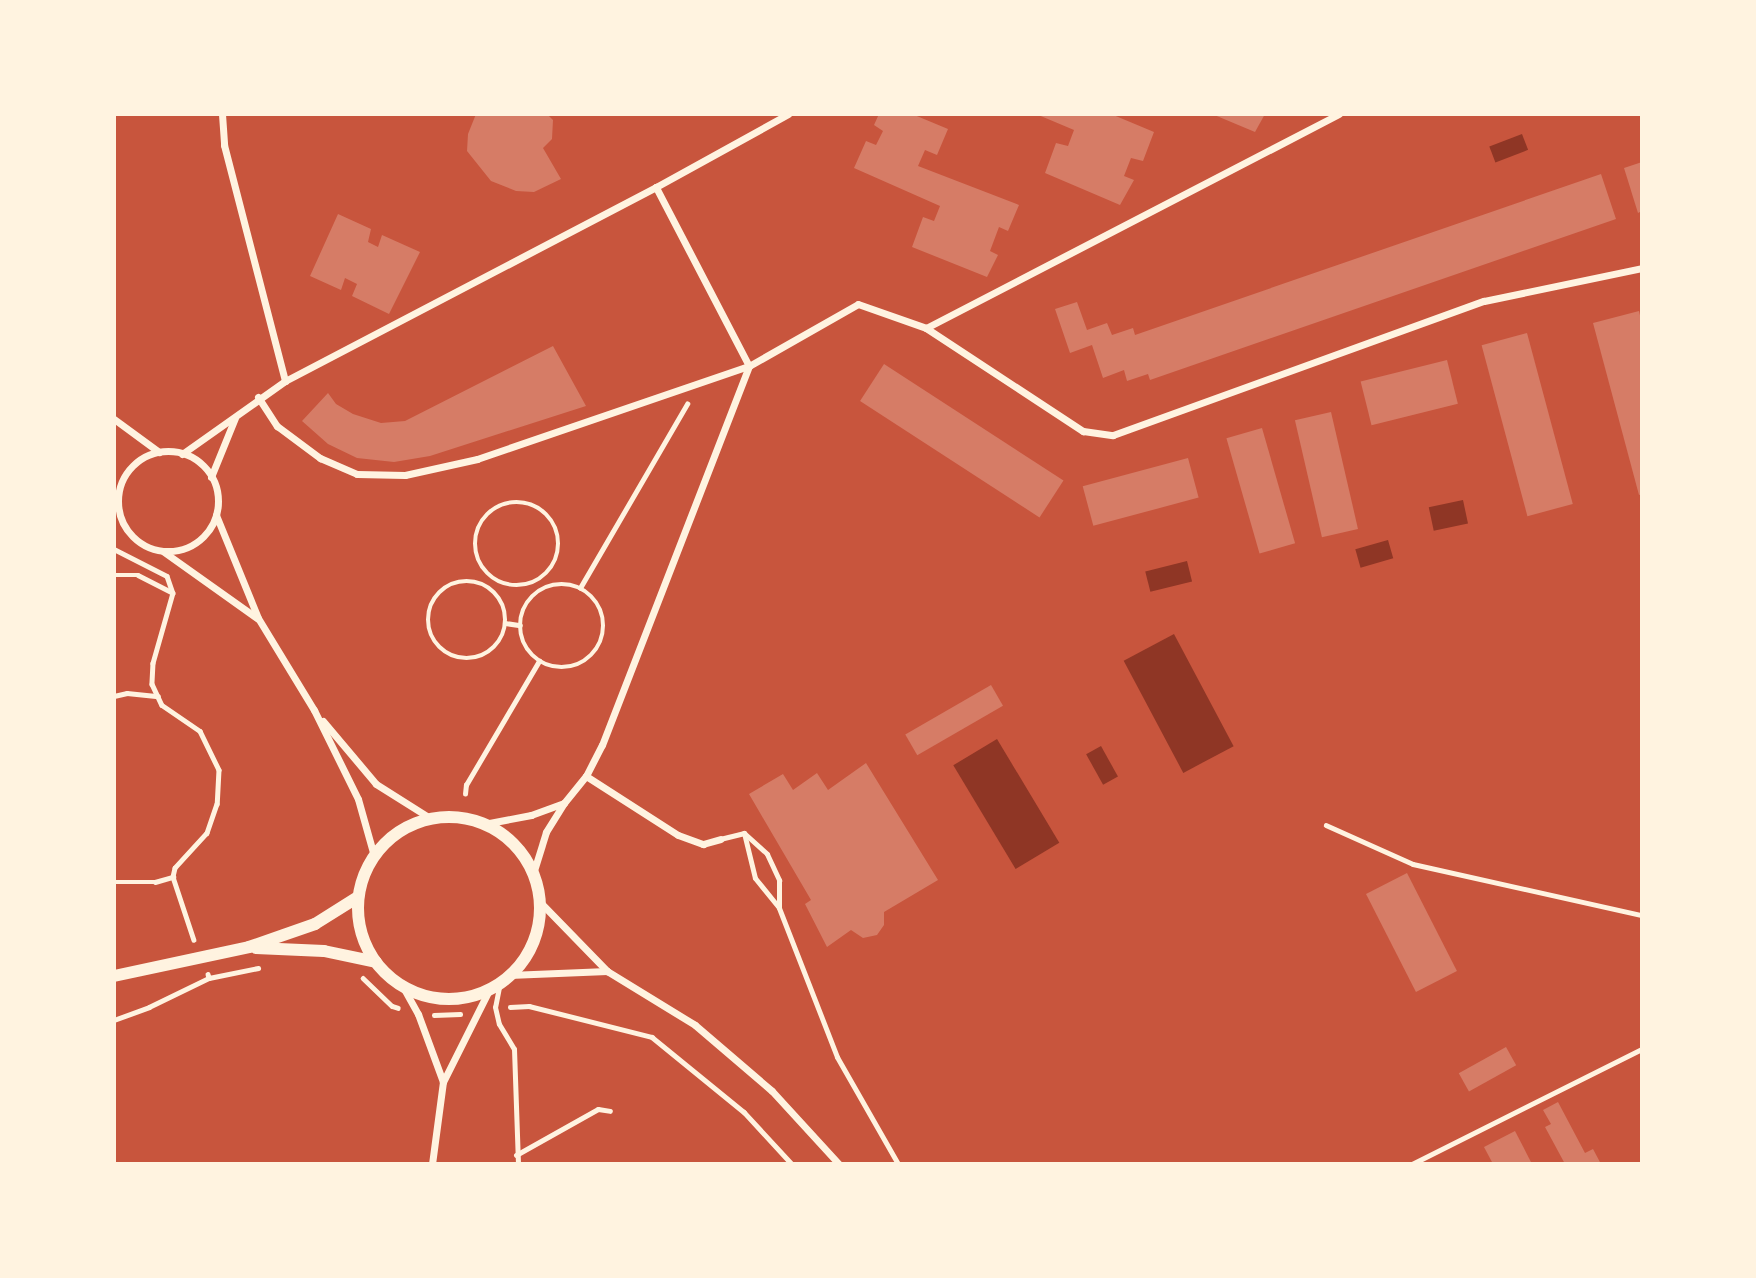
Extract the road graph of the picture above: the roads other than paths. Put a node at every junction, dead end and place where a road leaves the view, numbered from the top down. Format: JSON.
{"nodes":[{"id":1,"x":222,"y":114,"type":"edge"},
{"id":2,"x":788,"y":114,"type":"edge"},
{"id":3,"x":1339,"y":114,"type":"edge"},
{"id":4,"x":656,"y":187,"type":"junction"},
{"id":5,"x":1642,"y":268,"type":"edge"},
{"id":6,"x":926,"y":328,"type":"junction"},
{"id":7,"x":749,"y":366,"type":"junction"},
{"id":8,"x":285,"y":381,"type":"junction"},
{"id":9,"x":258,"y":397,"type":"junction"},
{"id":10,"x":235,"y":417,"type":"junction"},
{"id":11,"x":114,"y":419,"type":"edge"},
{"id":12,"x":159,"y":452,"type":"junction"},
{"id":13,"x":183,"y":454,"type":"junction"},
{"id":14,"x":211,"y":477,"type":"junction"},
{"id":15,"x":114,"y":482,"type":"edge"},
{"id":16,"x":118,"y":494,"type":"junction"},
{"id":17,"x":216,"y":515,"type":"junction"},
{"id":18,"x":163,"y":551,"type":"junction"},
{"id":19,"x":258,"y":618,"type":"junction"},
{"id":20,"x":314,"y":710,"type":"junction"},
{"id":21,"x":586,"y":776,"type":"junction"},
{"id":22,"x":564,"y":803,"type":"junction"},
{"id":23,"x":430,"y":818,"type":"junction"},
{"id":24,"x":484,"y":824,"type":"junction"},
{"id":25,"x":744,"y":833,"type":"junction"},
{"id":26,"x":720,"y":839,"type":"joint"},
{"id":27,"x":374,"y":856,"type":"junction"},
{"id":28,"x":533,"y":874,"type":"junction"},
{"id":29,"x":358,"y":897,"type":"junction"},
{"id":30,"x":539,"y":901,"type":"junction"},
{"id":31,"x":779,"y":908,"type":"junction"},
{"id":32,"x":249,"y":947,"type":"junction"},
{"id":33,"x":376,"y":962,"type":"junction"},
{"id":34,"x":607,"y":971,"type":"junction"},
{"id":35,"x":114,"y":976,"type":"edge"},
{"id":36,"x":500,"y":982,"type":"junction"},
{"id":37,"x":403,"y":987,"type":"junction"},
{"id":38,"x":443,"y":1082,"type":"junction"},
{"id":39,"x":610,"y":1111,"type":"dead end"},
{"id":40,"x":516,"y":1155,"type":"junction"},
{"id":41,"x":432,"y":1164,"type":"edge"},
{"id":42,"x":518,"y":1164,"type":"edge"},
{"id":43,"x":839,"y":1164,"type":"edge"},
{"id":44,"x":898,"y":1164,"type":"edge"}],
"edges":[{"from":1,"to":8,"type":"street"},
{"from":2,"to":4,"type":"street"},
{"from":3,"to":6,"type":"street"},
{"from":4,"to":7,"type":"street"},
{"from":4,"to":8,"type":"street"},
{"from":5,"to":6,"type":"street"},
{"from":6,"to":7,"type":"street"},
{"from":7,"to":9,"type":"street"},
{"from":7,"to":21,"type":"street"},
{"from":8,"to":9,"type":"street"},
{"from":9,"to":10,"type":"street"},
{"from":10,"to":13,"type":"street"},
{"from":10,"to":14,"type":"street"},
{"from":11,"to":12,"type":"street"},
{"from":12,"to":13,"type":"street"},
{"from":12,"to":16,"type":"street"},
{"from":13,"to":14,"type":"street"},
{"from":14,"to":17,"type":"street"},
{"from":15,"to":16,"type":"street"},
{"from":16,"to":18,"type":"street"},
{"from":17,"to":18,"type":"street"},
{"from":17,"to":19,"type":"street"},
{"from":18,"to":19,"type":"street"},
{"from":19,"to":20,"type":"street"},
{"from":20,"to":23,"type":"street"},
{"from":20,"to":27,"type":"street"},
{"from":21,"to":22,"type":"street"},
{"from":21,"to":26,"type":"street"},
{"from":22,"to":24,"type":"street"},
{"from":22,"to":28,"type":"street"},
{"from":23,"to":24,"type":"street"},
{"from":23,"to":27,"type":"street"},
{"from":24,"to":28,"type":"street"},
{"from":25,"to":26,"type":"lane"},
{"from":25,"to":31,"type":"lane"},
{"from":25,"to":31,"type":"lane"},
{"from":27,"to":29,"type":"street"},
{"from":28,"to":30,"type":"street"},
{"from":29,"to":32,"type":"street"},
{"from":29,"to":33,"type":"street"},
{"from":30,"to":34,"type":"street"},
{"from":30,"to":36,"type":"street"},
{"from":31,"to":44,"type":"lane"},
{"from":32,"to":33,"type":"street"},
{"from":32,"to":35,"type":"street"},
{"from":33,"to":37,"type":"street"},
{"from":34,"to":36,"type":"street"},
{"from":34,"to":43,"type":"street"},
{"from":36,"to":37,"type":"street"},
{"from":36,"to":38,"type":"street"},
{"from":36,"to":40,"type":"lane"},
{"from":37,"to":38,"type":"street"},
{"from":38,"to":41,"type":"street"},
{"from":39,"to":40,"type":"lane"},
{"from":40,"to":42,"type":"lane"}]}
